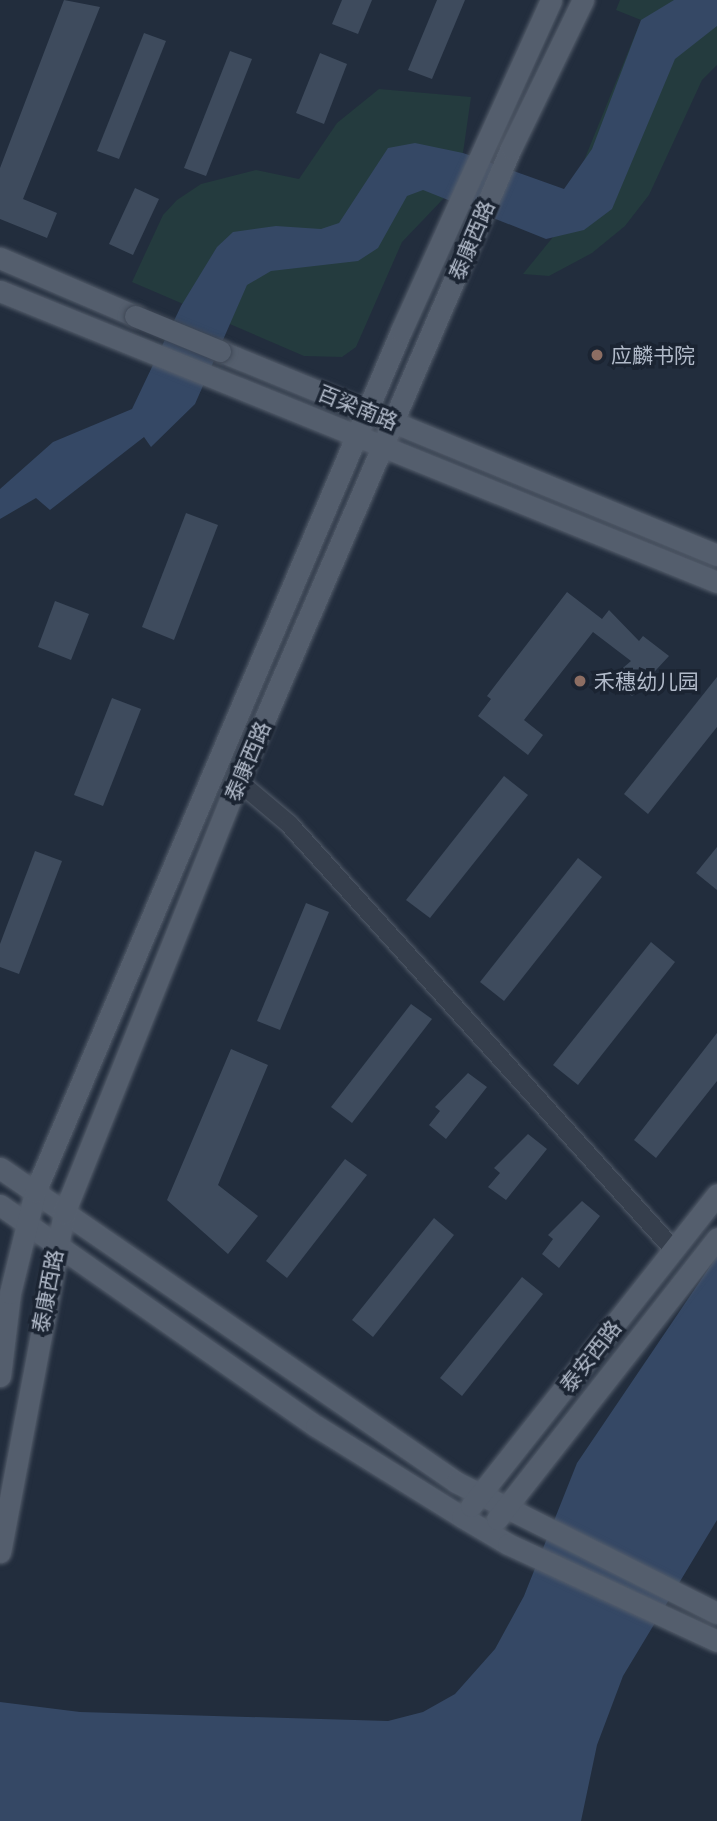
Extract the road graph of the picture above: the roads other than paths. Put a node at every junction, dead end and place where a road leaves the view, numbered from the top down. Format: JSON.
{"nodes":[{"id":1,"x":551,"y":0,"type":"edge"},
{"id":2,"x":583,"y":0,"type":"edge"},
{"id":3,"x":0,"y":258,"type":"edge"},
{"id":4,"x":0,"y":291,"type":"edge"},
{"id":5,"x":368,"y":411,"type":"junction"},
{"id":6,"x":392,"y":421,"type":"junction"},
{"id":7,"x":358,"y":435,"type":"junction"},
{"id":8,"x":383,"y":446,"type":"junction"},
{"id":9,"x":717,"y":555,"type":"edge"},
{"id":10,"x":717,"y":582,"type":"edge"},
{"id":11,"x":238,"y":781,"type":"junction"},
{"id":12,"x":0,"y":1168,"type":"edge"},
{"id":13,"x":35,"y":1192,"type":"junction"},
{"id":14,"x":717,"y":1195,"type":"edge"},
{"id":15,"x":0,"y":1205,"type":"edge"},
{"id":16,"x":64,"y":1213,"type":"junction"},
{"id":17,"x":27,"y":1223,"type":"junction"},
{"id":18,"x":717,"y":1238,"type":"edge"},
{"id":19,"x":56,"y":1242,"type":"junction"},
{"id":20,"x":674,"y":1250,"type":"junction"},
{"id":21,"x":0,"y":1376,"type":"edge"},
{"id":22,"x":480,"y":1495,"type":"junction"},
{"id":23,"x":505,"y":1508,"type":"junction"},
{"id":24,"x":462,"y":1517,"type":"junction"},
{"id":25,"x":488,"y":1532,"type":"junction"},
{"id":26,"x":0,"y":1552,"type":"edge"},
{"id":27,"x":717,"y":1613,"type":"edge"},
{"id":28,"x":717,"y":1641,"type":"edge"}],
"edges":[{"from":1,"to":5,"type":"main road","name":"泰康西路"},
{"from":2,"to":6,"type":"main road","name":"泰康西路"},
{"from":3,"to":5,"type":"main road","name":"百梁南路","bridge":true},
{"from":4,"to":7,"type":"main road","name":"百梁南路"},
{"from":5,"to":6,"type":"main road","name":"百梁南路"},
{"from":5,"to":7,"type":"main road","name":"泰康西路"},
{"from":6,"to":8,"type":"main road","name":"泰康西路"},
{"from":6,"to":9,"type":"main road","name":"百梁南路"},
{"from":7,"to":8,"type":"main road","name":"百梁南路"},
{"from":7,"to":13,"type":"main road","name":"泰康西路"},
{"from":8,"to":10,"type":"main road","name":"百梁南路"},
{"from":8,"to":11,"type":"main road","name":"泰康西路"},
{"from":11,"to":16,"type":"main road","name":"泰康西路"},
{"from":11,"to":20,"type":"street"},
{"from":12,"to":13,"type":"main road"},
{"from":13,"to":16,"type":"main road"},
{"from":13,"to":17,"type":"main road","name":"泰康西路"},
{"from":14,"to":20,"type":"main road","name":"泰安西路"},
{"from":15,"to":17,"type":"main road"},
{"from":16,"to":19,"type":"main road","name":"泰康西路"},
{"from":16,"to":22,"type":"main road"},
{"from":17,"to":19,"type":"main road"},
{"from":17,"to":21,"type":"main road","name":"泰康西路"},
{"from":18,"to":23,"type":"main road","name":"泰安西路"},
{"from":19,"to":24,"type":"main road"},
{"from":19,"to":26,"type":"main road","name":"泰康西路"},
{"from":20,"to":22,"type":"main road","name":"泰安西路"},
{"from":22,"to":23,"type":"main road"},
{"from":22,"to":24,"type":"main road","name":"泰安西路"},
{"from":23,"to":25,"type":"main road","name":"泰安西路"},
{"from":23,"to":27,"type":"main road"},
{"from":24,"to":25,"type":"main road"},
{"from":25,"to":28,"type":"main road"}]}
